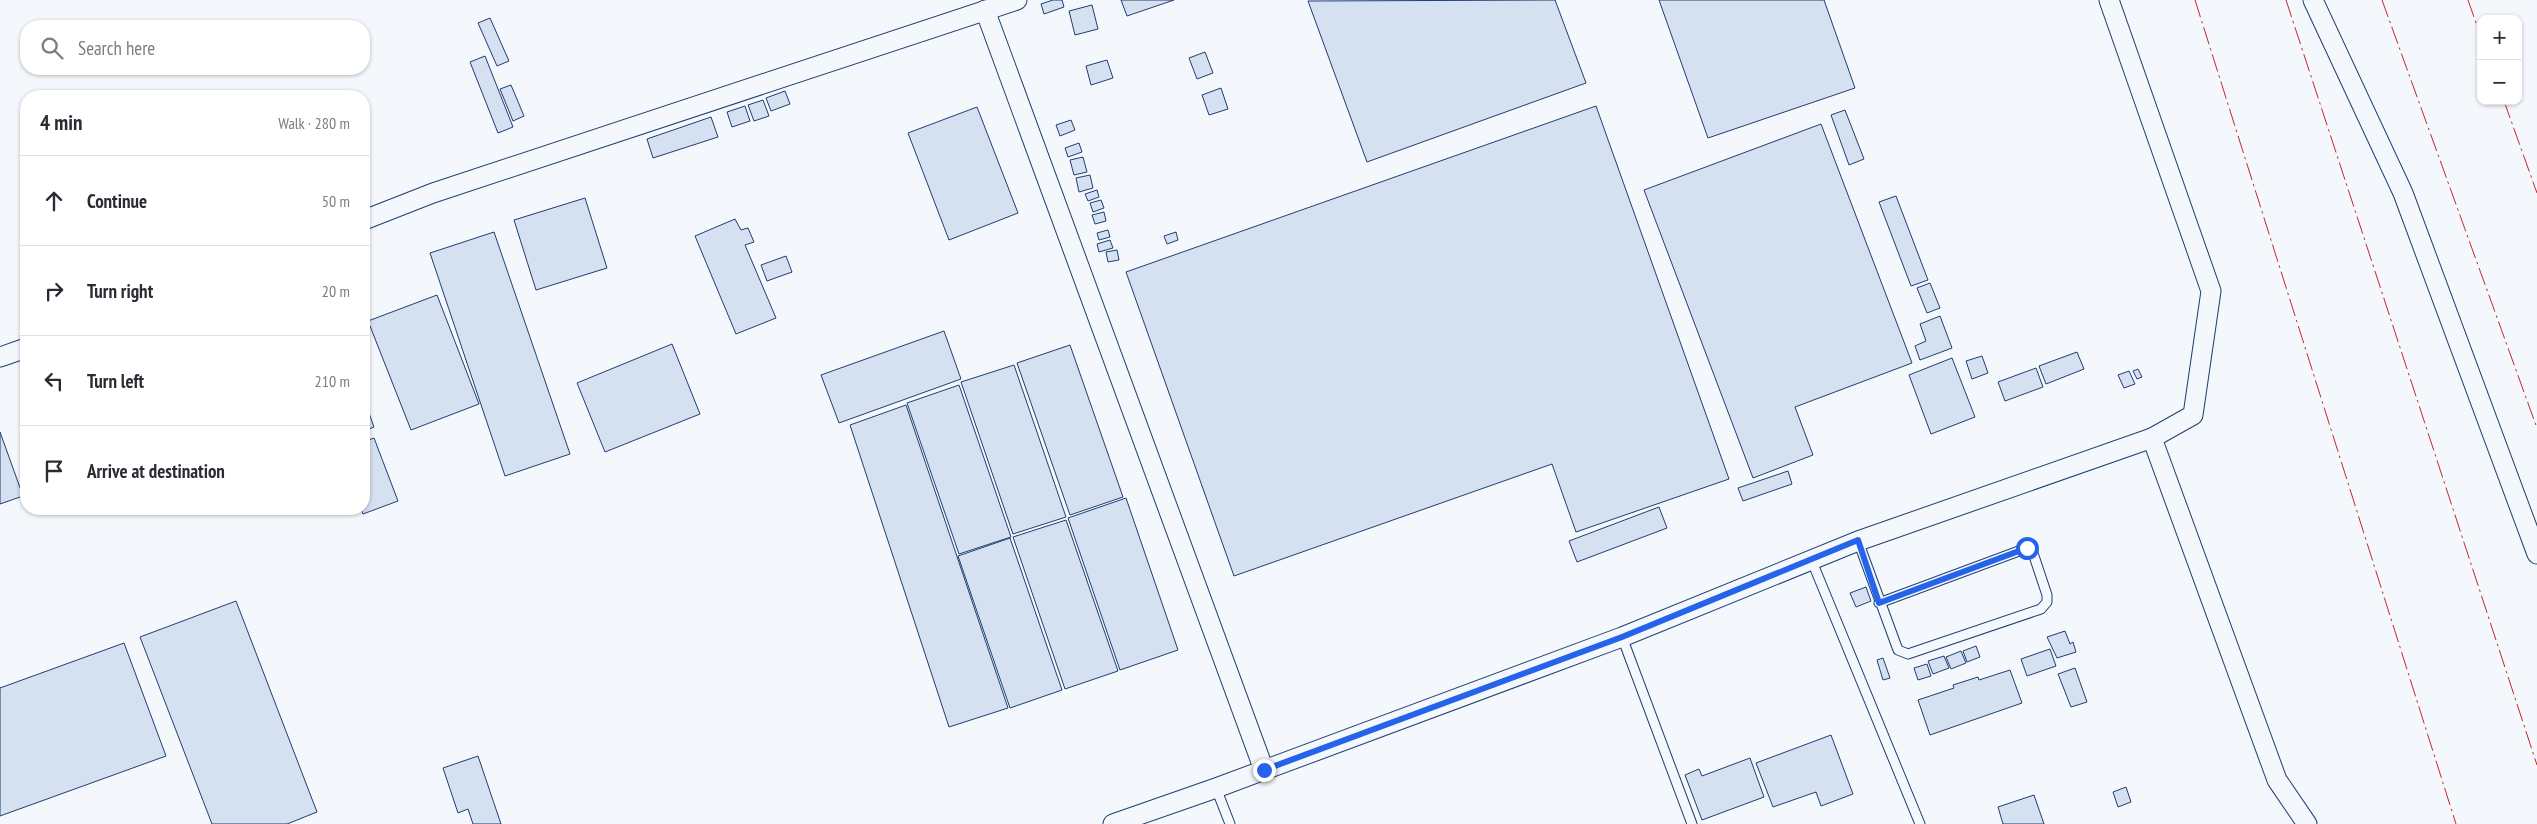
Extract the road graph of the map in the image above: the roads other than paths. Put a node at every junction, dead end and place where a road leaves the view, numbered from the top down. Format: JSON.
{"nodes":[{"id":1,"x":1017,"y":0,"type":"edge"},
{"id":2,"x":2109,"y":0,"type":"edge"},
{"id":3,"x":2313,"y":0,"type":"edge"},
{"id":4,"x":984,"y":10,"type":"junction"},
{"id":5,"x":370,"y":218,"type":"edge"},
{"id":6,"x":20,"y":350,"type":"edge"},
{"id":7,"x":0,"y":357,"type":"edge"},
{"id":8,"x":2152,"y":438,"type":"junction"},
{"id":9,"x":1858,"y":540,"type":"junction"},
{"id":10,"x":2537,"y":554,"type":"edge"},
{"id":11,"x":1811,"y":560,"type":"junction"},
{"id":12,"x":1879,"y":603,"type":"junction"},
{"id":13,"x":1622,"y":637,"type":"junction"},
{"id":14,"x":1264,"y":770,"type":"junction"},
{"id":15,"x":1216,"y":788,"type":"junction"},
{"id":16,"x":1113,"y":824,"type":"edge"},
{"id":17,"x":1230,"y":824,"type":"edge"},
{"id":18,"x":1692,"y":824,"type":"edge"},
{"id":19,"x":1920,"y":824,"type":"edge"},
{"id":20,"x":2307,"y":824,"type":"edge"}],
"edges":[{"from":1,"to":4,"type":"street"},
{"from":2,"to":8,"type":"street"},
{"from":3,"to":10,"type":"street"},
{"from":4,"to":5,"type":"street"},
{"from":4,"to":14,"type":"street"},
{"from":6,"to":7,"type":"street"},
{"from":8,"to":9,"type":"street"},
{"from":8,"to":20,"type":"street"},
{"from":9,"to":11,"type":"street"},
{"from":9,"to":12,"type":"lane"},
{"from":11,"to":13,"type":"street"},
{"from":11,"to":19,"type":"lane"},
{"from":12,"to":12,"type":"lane"},
{"from":13,"to":14,"type":"street"},
{"from":13,"to":18,"type":"lane"},
{"from":14,"to":15,"type":"street"},
{"from":15,"to":16,"type":"street"},
{"from":15,"to":17,"type":"lane"}]}
